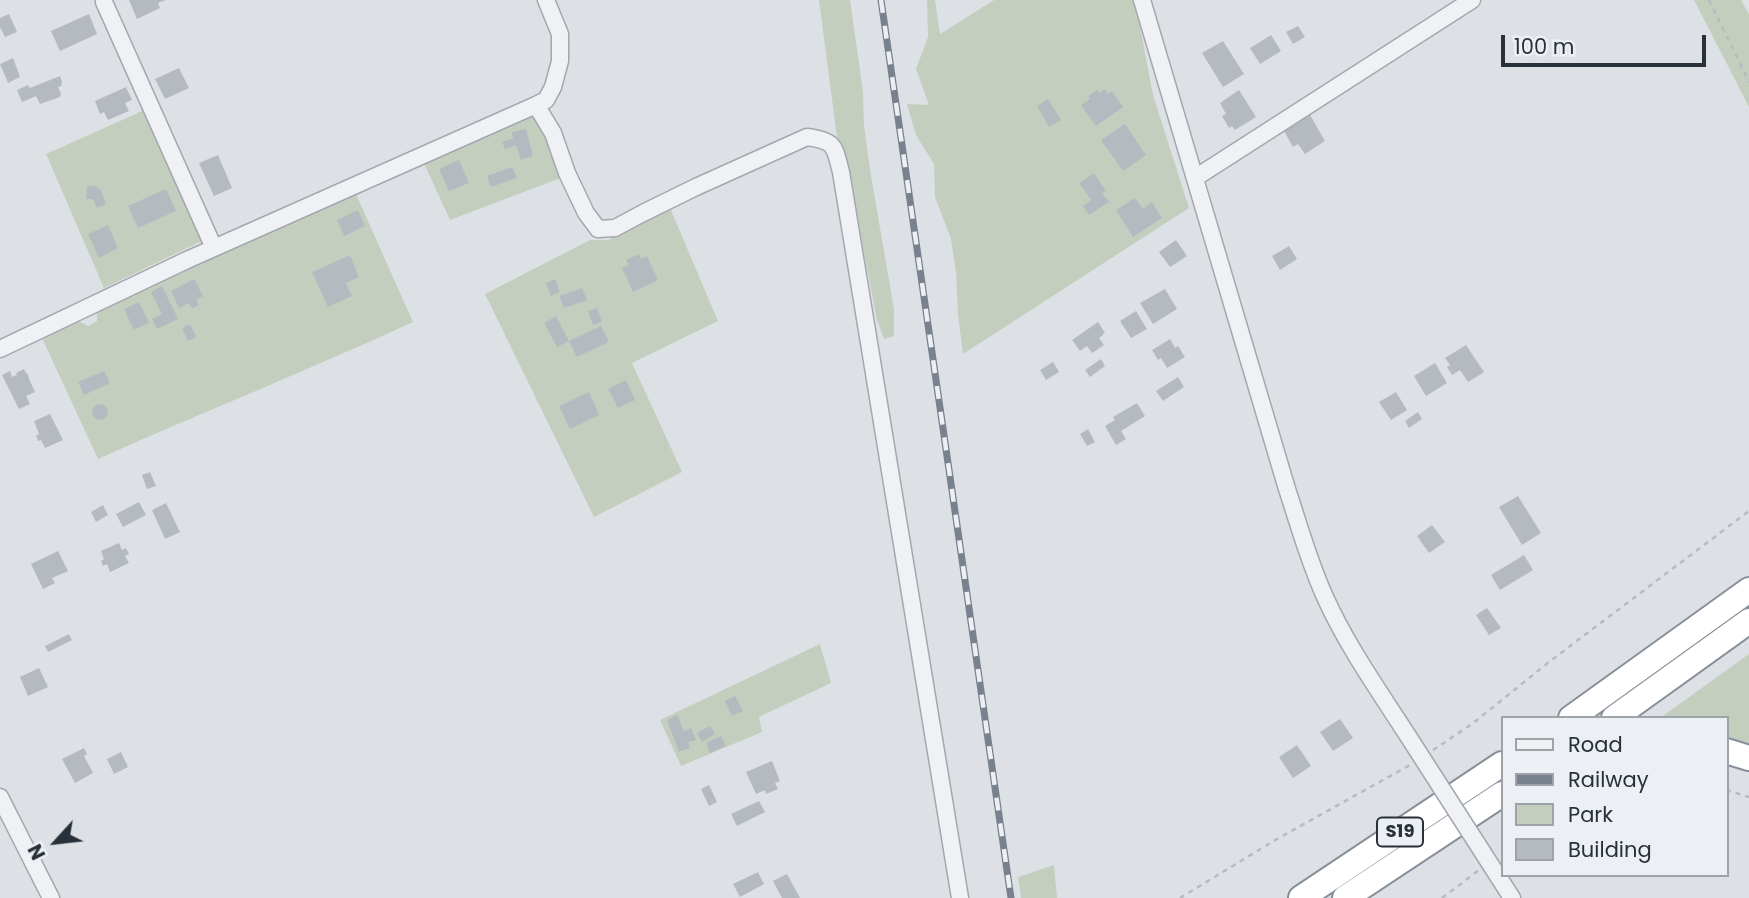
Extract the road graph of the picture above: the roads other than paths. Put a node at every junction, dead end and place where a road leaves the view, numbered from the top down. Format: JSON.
{"nodes":[{"id":1,"x":546,"y":0,"type":"edge"},
{"id":2,"x":1142,"y":0,"type":"edge"},
{"id":3,"x":1472,"y":0,"type":"edge"},
{"id":4,"x":104,"y":2,"type":"edge"},
{"id":5,"x":536,"y":105,"type":"junction"},
{"id":6,"x":1195,"y":178,"type":"junction"},
{"id":7,"x":214,"y":248,"type":"junction"},
{"id":8,"x":0,"y":349,"type":"edge"},
{"id":9,"x":1749,"y":590,"type":"edge"},
{"id":10,"x":1749,"y":621,"type":"edge"},
{"id":11,"x":1574,"y":716,"type":"edge"},
{"id":12,"x":1617,"y":716,"type":"edge"},
{"id":13,"x":1728,"y":752,"type":"edge"},
{"id":14,"x":1749,"y":758,"type":"edge"},
{"id":15,"x":1500,"y":765,"type":"edge"},
{"id":16,"x":1500,"y":795,"type":"edge"},
{"id":17,"x":0,"y":797,"type":"edge"},
{"id":18,"x":1500,"y":801,"type":"edge"},
{"id":19,"x":1465,"y":818,"type":"junction"},
{"id":20,"x":1508,"y":891,"type":"edge"},
{"id":21,"x":51,"y":898,"type":"edge"},
{"id":22,"x":960,"y":898,"type":"edge"},
{"id":23,"x":1301,"y":898,"type":"edge"},
{"id":24,"x":1345,"y":898,"type":"edge"}],
"edges":[{"from":1,"to":5,"type":"street"},
{"from":2,"to":6,"type":"street"},
{"from":3,"to":6,"type":"street"},
{"from":4,"to":7,"type":"street"},
{"from":5,"to":7,"type":"street"},
{"from":5,"to":22,"type":"street"},
{"from":6,"to":20,"type":"street","bridge":true},
{"from":7,"to":8,"type":"street"},
{"from":9,"to":11,"type":"highway"},
{"from":10,"to":12,"type":"highway"},
{"from":13,"to":14,"type":"highway"},
{"from":15,"to":23,"type":"highway","number":"S19"},
{"from":16,"to":19,"type":"highway","number":"S19"},
{"from":17,"to":21,"type":"street"},
{"from":18,"to":19,"type":"highway"},
{"from":19,"to":24,"type":"highway","number":"S19"}]}
